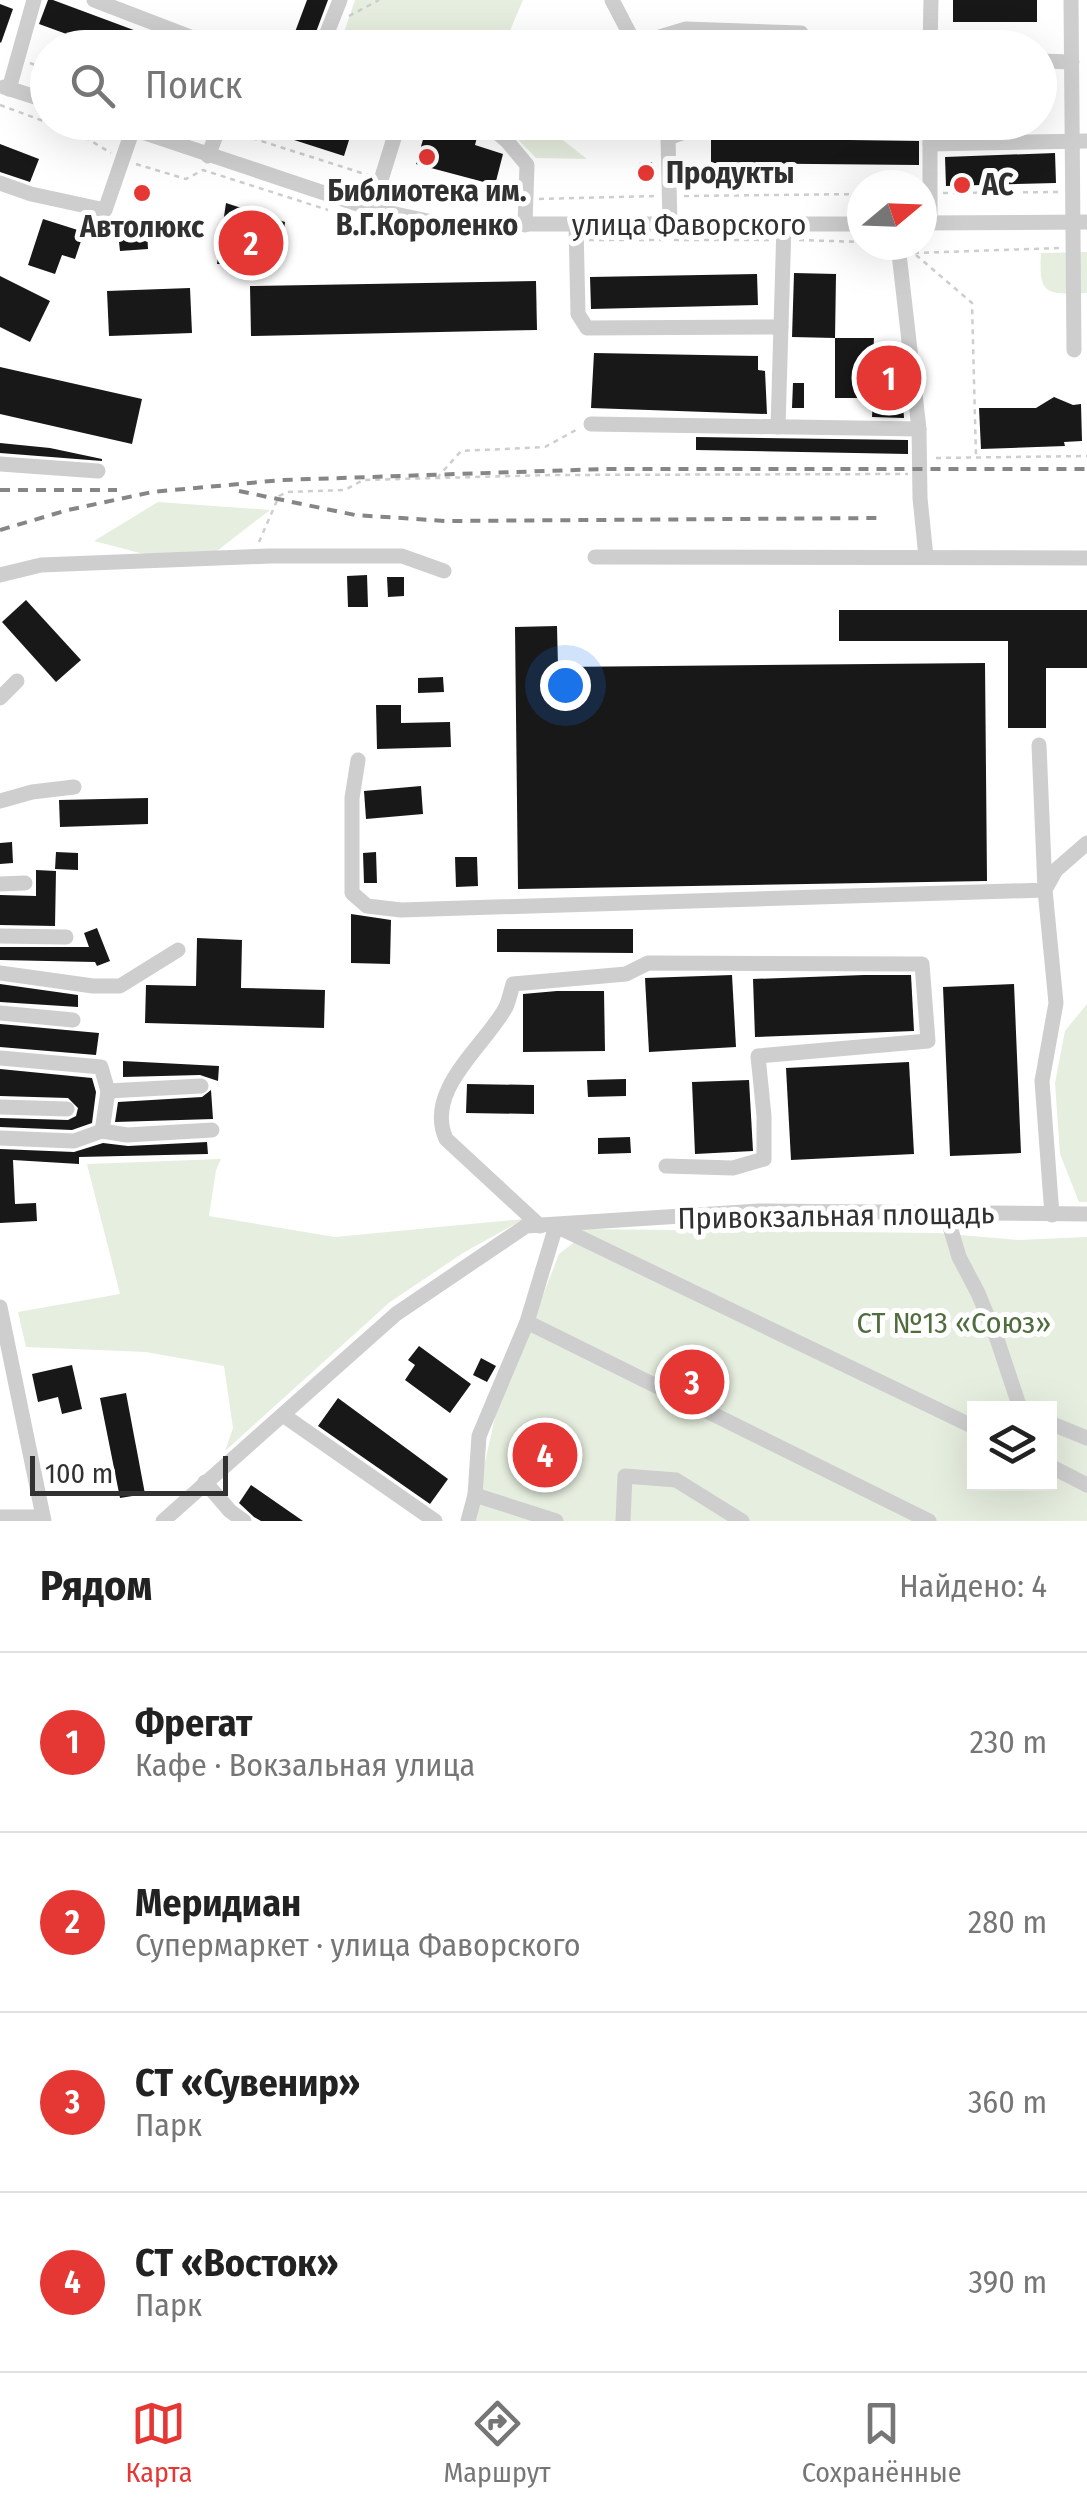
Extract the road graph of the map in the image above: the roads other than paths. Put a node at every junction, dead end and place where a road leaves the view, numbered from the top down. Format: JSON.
{"nodes":[{"id":1,"x":34,"y":0,"type":"edge"},
{"id":2,"x":94,"y":0,"type":"edge"},
{"id":3,"x":340,"y":0,"type":"edge"},
{"id":4,"x":612,"y":0,"type":"edge"},
{"id":5,"x":931,"y":0,"type":"edge"},
{"id":6,"x":1071,"y":0,"type":"edge"},
{"id":7,"x":172,"y":30,"type":"edge"},
{"id":8,"x":328,"y":30,"type":"edge"},
{"id":9,"x":628,"y":30,"type":"edge"},
{"id":10,"x":683,"y":30,"type":"edge"},
{"id":11,"x":709,"y":30,"type":"edge"},
{"id":12,"x":930,"y":30,"type":"edge"},
{"id":13,"x":1057,"y":62,"type":"edge"},
{"id":14,"x":1072,"y":62,"type":"junction"},
{"id":15,"x":5,"y":87,"type":"edge"},
{"id":16,"x":30,"y":95,"type":"edge"},
{"id":17,"x":129,"y":140,"type":"edge"},
{"id":18,"x":161,"y":140,"type":"edge"},
{"id":19,"x":214,"y":140,"type":"edge"},
{"id":20,"x":393,"y":140,"type":"edge"},
{"id":21,"x":506,"y":140,"type":"edge"},
{"id":22,"x":666,"y":140,"type":"edge"},
{"id":23,"x":930,"y":140,"type":"edge"},
{"id":24,"x":1080,"y":141,"type":"edge"},
{"id":25,"x":930,"y":144,"type":"junction"},
{"id":26,"x":205,"y":163,"type":"junction"},
{"id":27,"x":931,"y":170,"type":"edge"},
{"id":28,"x":0,"y":183,"type":"edge"},
{"id":29,"x":372,"y":210,"type":"junction"},
{"id":30,"x":1080,"y":222,"type":"edge"},
{"id":31,"x":937,"y":223,"type":"edge"},
{"id":32,"x":670,"y":224,"type":"junction"},
{"id":33,"x":524,"y":225,"type":"junction"},
{"id":34,"x":847,"y":226,"type":"edge"},
{"id":35,"x":576,"y":232,"type":"junction"},
{"id":36,"x":784,"y":232,"type":"junction"},
{"id":37,"x":904,"y":260,"type":"edge"},
{"id":38,"x":781,"y":327,"type":"junction"},
{"id":39,"x":1074,"y":350,"type":"dead end"},
{"id":40,"x":591,"y":424,"type":"road end"},
{"id":41,"x":778,"y":426,"type":"junction"},
{"id":42,"x":919,"y":428,"type":"junction"},
{"id":43,"x":0,"y":464,"type":"edge"},
{"id":44,"x":98,"y":471,"type":"dead end"},
{"id":45,"x":595,"y":556,"type":"dead end"},
{"id":46,"x":926,"y":556,"type":"junction"},
{"id":47,"x":1087,"y":558,"type":"edge"},
{"id":48,"x":444,"y":571,"type":"dead end"},
{"id":49,"x":0,"y":575,"type":"edge"},
{"id":50,"x":16,"y":681,"type":"dead end"},
{"id":51,"x":0,"y":698,"type":"edge"},
{"id":52,"x":1039,"y":745,"type":"dead end"},
{"id":53,"x":358,"y":760,"type":"dead end"},
{"id":54,"x":74,"y":787,"type":"dead end"},
{"id":55,"x":0,"y":802,"type":"edge"},
{"id":56,"x":1087,"y":843,"type":"edge"},
{"id":57,"x":25,"y":883,"type":"dead end"},
{"id":58,"x":0,"y":884,"type":"edge"},
{"id":59,"x":1045,"y":894,"type":"junction"},
{"id":60,"x":0,"y":936,"type":"edge"},
{"id":61,"x":66,"y":937,"type":"dead end"},
{"id":62,"x":178,"y":950,"type":"dead end"},
{"id":63,"x":0,"y":973,"type":"edge"},
{"id":64,"x":0,"y":1013,"type":"edge"},
{"id":65,"x":74,"y":1020,"type":"dead end"},
{"id":66,"x":0,"y":1058,"type":"edge"},
{"id":67,"x":200,"y":1086,"type":"dead end"},
{"id":68,"x":108,"y":1090,"type":"junction"},
{"id":69,"x":0,"y":1106,"type":"edge"},
{"id":70,"x":67,"y":1108,"type":"dead end"},
{"id":71,"x":212,"y":1130,"type":"dead end"},
{"id":72,"x":102,"y":1131,"type":"junction"},
{"id":73,"x":0,"y":1138,"type":"edge"},
{"id":74,"x":666,"y":1166,"type":"dead end"},
{"id":75,"x":946,"y":1213,"type":"junction"},
{"id":76,"x":1052,"y":1214,"type":"junction"},
{"id":77,"x":1087,"y":1214,"type":"edge"},
{"id":78,"x":541,"y":1226,"type":"junction"},
{"id":79,"x":0,"y":1308,"type":"edge"},
{"id":80,"x":527,"y":1322,"type":"junction"},
{"id":81,"x":3,"y":1327,"type":"edge"},
{"id":82,"x":1018,"y":1401,"type":"edge"},
{"id":83,"x":283,"y":1415,"type":"junction"},
{"id":84,"x":967,"y":1425,"type":"edge"},
{"id":85,"x":1057,"y":1426,"type":"edge"},
{"id":86,"x":1087,"y":1438,"type":"edge"},
{"id":87,"x":1057,"y":1470,"type":"edge"},
{"id":88,"x":205,"y":1482,"type":"junction"},
{"id":89,"x":1087,"y":1486,"type":"edge"},
{"id":90,"x":475,"y":1495,"type":"junction"},
{"id":91,"x":0,"y":1517,"type":"edge"},
{"id":92,"x":44,"y":1519,"type":"edge"},
{"id":93,"x":163,"y":1521,"type":"edge"},
{"id":94,"x":244,"y":1521,"type":"edge"},
{"id":95,"x":435,"y":1521,"type":"edge"},
{"id":96,"x":468,"y":1521,"type":"edge"},
{"id":97,"x":556,"y":1521,"type":"edge"},
{"id":98,"x":623,"y":1521,"type":"edge"},
{"id":99,"x":742,"y":1521,"type":"edge"},
{"id":100,"x":929,"y":1521,"type":"edge"}],
"edges":[{"from":1,"to":15,"type":"street"},
{"from":2,"to":7,"type":"street"},
{"from":3,"to":8,"type":"street"},
{"from":4,"to":9,"type":"street"},
{"from":5,"to":12,"type":"street"},
{"from":6,"to":14,"type":"street"},
{"from":10,"to":11,"type":"street"},
{"from":13,"to":14,"type":"street"},
{"from":14,"to":24,"type":"street"},
{"from":15,"to":16,"type":"street"},
{"from":17,"to":28,"type":"street"},
{"from":18,"to":26,"type":"street","name":"улица Фаворского"},
{"from":19,"to":26,"type":"street"},
{"from":20,"to":29,"type":"street"},
{"from":21,"to":33,"type":"street"},
{"from":22,"to":32,"type":"street"},
{"from":23,"to":25,"type":"street"},
{"from":24,"to":25,"type":"street"},
{"from":24,"to":30,"type":"street"},
{"from":25,"to":27,"type":"street"},
{"from":26,"to":29,"type":"street","name":"улица Фаворского"},
{"from":29,"to":33,"type":"street","name":"улица Фаворского"},
{"from":30,"to":31,"type":"street"},
{"from":30,"to":39,"type":"street"},
{"from":32,"to":35,"type":"street","name":"улица Фаворского"},
{"from":32,"to":36,"type":"street","name":"улица Фаворского"},
{"from":33,"to":35,"type":"street","name":"улица Фаворского"},
{"from":34,"to":36,"type":"street","name":"улица Фаворского"},
{"from":35,"to":38,"type":"street"},
{"from":36,"to":38,"type":"street"},
{"from":37,"to":42,"type":"street"},
{"from":38,"to":41,"type":"street"},
{"from":40,"to":41,"type":"street"},
{"from":41,"to":42,"type":"street"},
{"from":42,"to":46,"type":"street"},
{"from":43,"to":44,"type":"street"},
{"from":45,"to":46,"type":"street"},
{"from":46,"to":47,"type":"street"},
{"from":48,"to":49,"type":"street"},
{"from":50,"to":51,"type":"street"},
{"from":52,"to":59,"type":"street"},
{"from":53,"to":59,"type":"street"},
{"from":54,"to":55,"type":"street"},
{"from":56,"to":59,"type":"street"},
{"from":57,"to":58,"type":"street"},
{"from":59,"to":76,"type":"street"},
{"from":60,"to":61,"type":"street"},
{"from":62,"to":63,"type":"street"},
{"from":64,"to":65,"type":"street"},
{"from":66,"to":68,"type":"street"},
{"from":67,"to":68,"type":"street"},
{"from":68,"to":72,"type":"street"},
{"from":69,"to":70,"type":"street"},
{"from":71,"to":72,"type":"street"},
{"from":72,"to":73,"type":"street"},
{"from":74,"to":78,"type":"street"},
{"from":75,"to":76,"type":"street","name":"Привокзальная площадь"},
{"from":75,"to":78,"type":"street","name":"Привокзальная площадь"},
{"from":75,"to":82,"type":"street"},
{"from":76,"to":77,"type":"street","name":"Привокзальная площадь"},
{"from":78,"to":80,"type":"street"},
{"from":78,"to":83,"type":"street"},
{"from":78,"to":84,"type":"street"},
{"from":79,"to":81,"type":"street"},
{"from":80,"to":90,"type":"street"},
{"from":80,"to":100,"type":"street"},
{"from":81,"to":92,"type":"street"},
{"from":83,"to":88,"type":"street"},
{"from":83,"to":95,"type":"street"},
{"from":85,"to":86,"type":"street"},
{"from":87,"to":89,"type":"street"},
{"from":88,"to":93,"type":"street"},
{"from":88,"to":94,"type":"street"},
{"from":90,"to":96,"type":"street"},
{"from":90,"to":97,"type":"street"},
{"from":91,"to":92,"type":"street"},
{"from":98,"to":99,"type":"street"}]}
